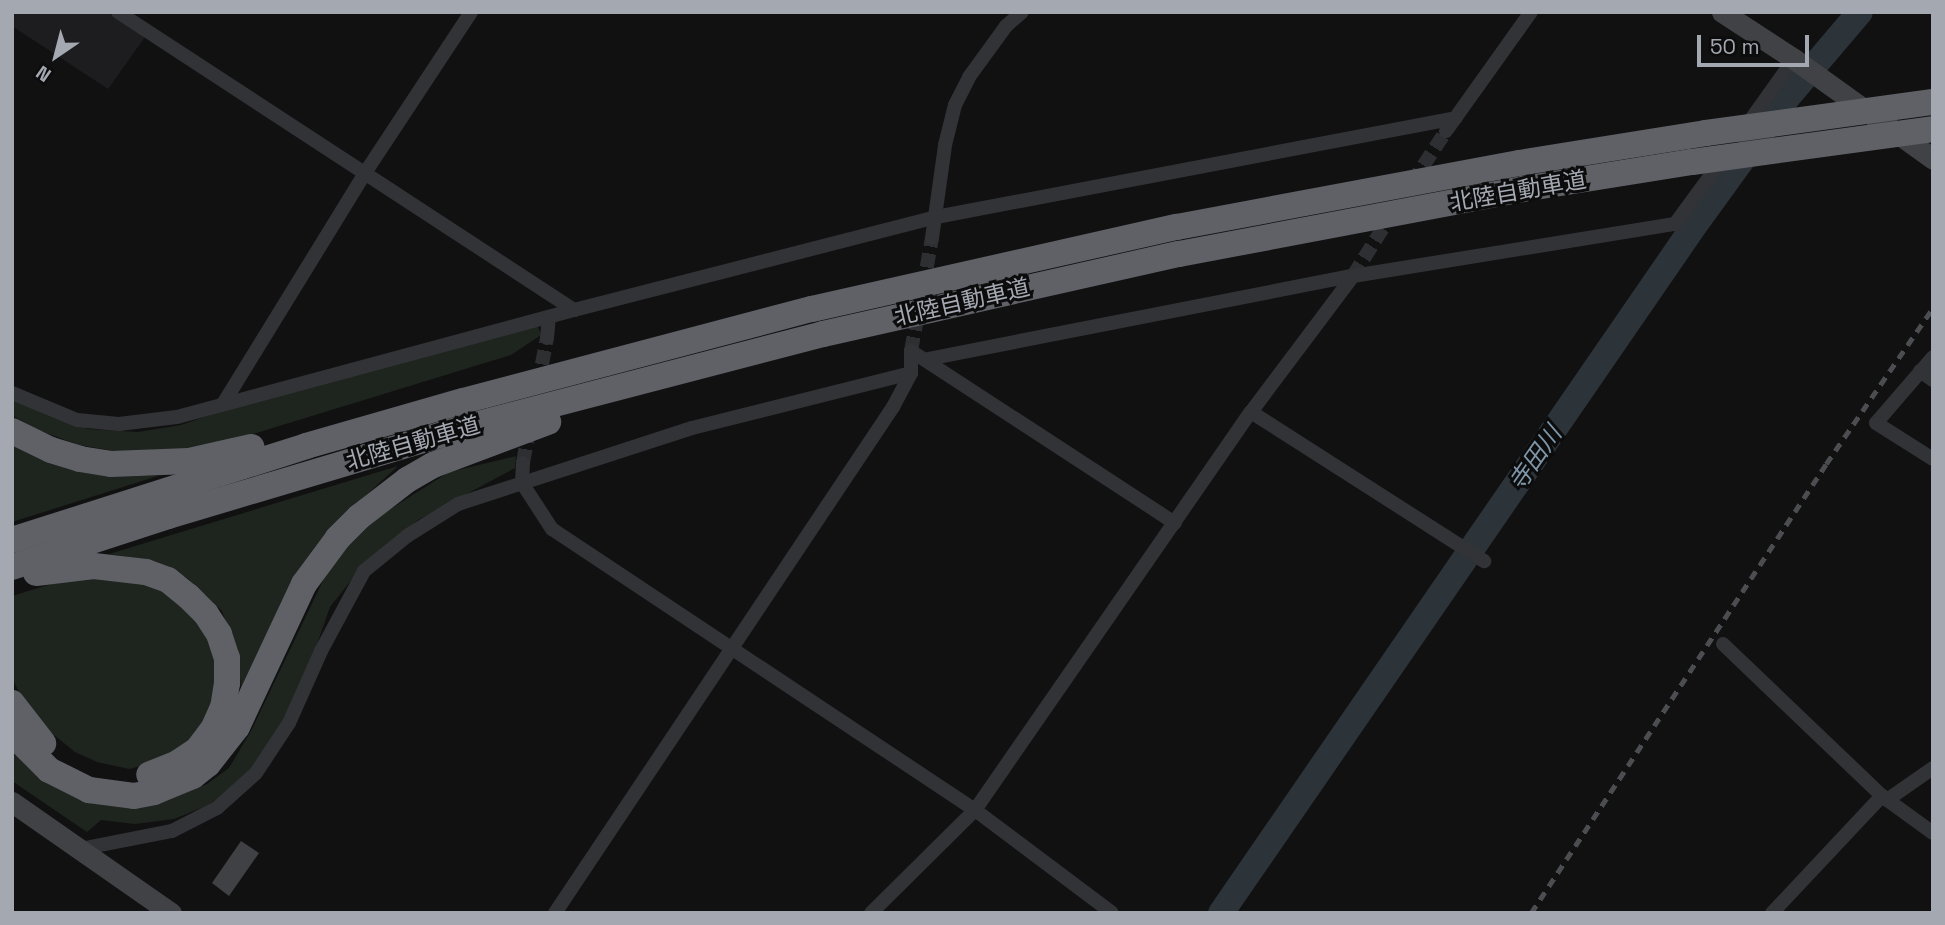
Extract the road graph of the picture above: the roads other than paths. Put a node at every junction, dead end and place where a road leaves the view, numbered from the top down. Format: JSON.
{"nodes":[{"id":1,"x":118,"y":12,"type":"edge"},
{"id":2,"x":471,"y":12,"type":"edge"},
{"id":3,"x":1022,"y":12,"type":"edge"},
{"id":4,"x":1531,"y":12,"type":"edge"},
{"id":5,"x":1722,"y":12,"type":"edge"},
{"id":6,"x":1794,"y":59,"type":"junction"},
{"id":7,"x":1933,"y":102,"type":"edge"},
{"id":8,"x":1456,"y":118,"type":"junction"},
{"id":9,"x":1933,"y":129,"type":"edge"},
{"id":10,"x":1446,"y":131,"type":"tunnel mouth"},
{"id":11,"x":1933,"y":159,"type":"edge"},
{"id":12,"x":365,"y":173,"type":"junction"},
{"id":13,"x":936,"y":218,"type":"junction"},
{"id":14,"x":932,"y":238,"type":"tunnel mouth"},
{"id":15,"x":1353,"y":276,"type":"junction"},
{"id":16,"x":574,"y":310,"type":"junction"},
{"id":17,"x":549,"y":317,"type":"junction"},
{"id":18,"x":823,"y":334,"type":"junction"},
{"id":19,"x":547,"y":338,"type":"tunnel mouth"},
{"id":20,"x":1933,"y":357,"type":"edge"},
{"id":21,"x":615,"y":359,"type":"junction"},
{"id":22,"x":928,"y":359,"type":"junction"},
{"id":23,"x":1920,"y":371,"type":"junction"},
{"id":24,"x":911,"y":373,"type":"junction"},
{"id":25,"x":1933,"y":380,"type":"edge"},
{"id":26,"x":12,"y":393,"type":"edge"},
{"id":27,"x":223,"y":404,"type":"junction"},
{"id":28,"x":1251,"y":412,"type":"junction"},
{"id":29,"x":12,"y":431,"type":"edge"},
{"id":30,"x":1933,"y":459,"type":"edge"},
{"id":31,"x":523,"y":463,"type":"tunnel mouth"},
{"id":32,"x":522,"y":483,"type":"junction"},
{"id":33,"x":1175,"y":523,"type":"junction"},
{"id":34,"x":12,"y":540,"type":"edge"},
{"id":35,"x":1484,"y":561,"type":"dead end"},
{"id":36,"x":12,"y":567,"type":"edge"},
{"id":37,"x":12,"y":579,"type":"edge"},
{"id":38,"x":1723,"y":644,"type":"dead end"},
{"id":39,"x":733,"y":650,"type":"junction"},
{"id":40,"x":12,"y":703,"type":"edge"},
{"id":41,"x":12,"y":733,"type":"edge"},
{"id":42,"x":1933,"y":768,"type":"edge"},
{"id":43,"x":1885,"y":798,"type":"junction"},
{"id":44,"x":12,"y":802,"type":"edge"},
{"id":45,"x":975,"y":810,"type":"junction"},
{"id":46,"x":1933,"y":833,"type":"edge"},
{"id":47,"x":80,"y":849,"type":"junction"},
{"id":48,"x":171,"y":913,"type":"edge"},
{"id":49,"x":555,"y":913,"type":"edge"},
{"id":50,"x":871,"y":913,"type":"edge"},
{"id":51,"x":1112,"y":913,"type":"edge"},
{"id":52,"x":1772,"y":913,"type":"edge"}],
"edges":[{"from":1,"to":12,"type":"street"},
{"from":2,"to":12,"type":"street"},
{"from":3,"to":13,"type":"street"},
{"from":4,"to":8,"type":"street"},
{"from":5,"to":6,"type":"street"},
{"from":6,"to":11,"type":"street"},
{"from":6,"to":15,"type":"street"},
{"from":7,"to":21,"type":"highway","name":"北陸自動車道","bridge":true},
{"from":8,"to":10,"type":"street"},
{"from":8,"to":13,"type":"street"},
{"from":9,"to":18,"type":"highway","name":"北陸自動車道","bridge":true},
{"from":12,"to":16,"type":"street"},
{"from":12,"to":27,"type":"street"},
{"from":13,"to":14,"type":"street"},
{"from":13,"to":16,"type":"street"},
{"from":15,"to":22,"type":"street"},
{"from":15,"to":28,"type":"street"},
{"from":16,"to":17,"type":"street"},
{"from":17,"to":19,"type":"street"},
{"from":17,"to":27,"type":"street"},
{"from":18,"to":36,"type":"highway","name":"北陸自動車道"},
{"from":18,"to":41,"type":"highway"},
{"from":20,"to":23,"type":"street"},
{"from":21,"to":29,"type":"highway"},
{"from":21,"to":34,"type":"highway","name":"北陸自動車道"},
{"from":22,"to":24,"type":"street"},
{"from":22,"to":33,"type":"street"},
{"from":23,"to":25,"type":"street"},
{"from":23,"to":30,"type":"street"},
{"from":24,"to":32,"type":"street"},
{"from":24,"to":39,"type":"street"},
{"from":26,"to":27,"type":"street"},
{"from":28,"to":33,"type":"street"},
{"from":28,"to":35,"type":"street"},
{"from":31,"to":32,"type":"street"},
{"from":32,"to":39,"type":"street"},
{"from":32,"to":47,"type":"street"},
{"from":33,"to":45,"type":"street"},
{"from":37,"to":40,"type":"highway"},
{"from":38,"to":43,"type":"street"},
{"from":39,"to":45,"type":"street"},
{"from":39,"to":49,"type":"street"},
{"from":42,"to":43,"type":"street"},
{"from":43,"to":46,"type":"street"},
{"from":43,"to":52,"type":"street"},
{"from":44,"to":47,"type":"street"},
{"from":45,"to":50,"type":"street"},
{"from":45,"to":51,"type":"street"},
{"from":47,"to":48,"type":"street"}]}
